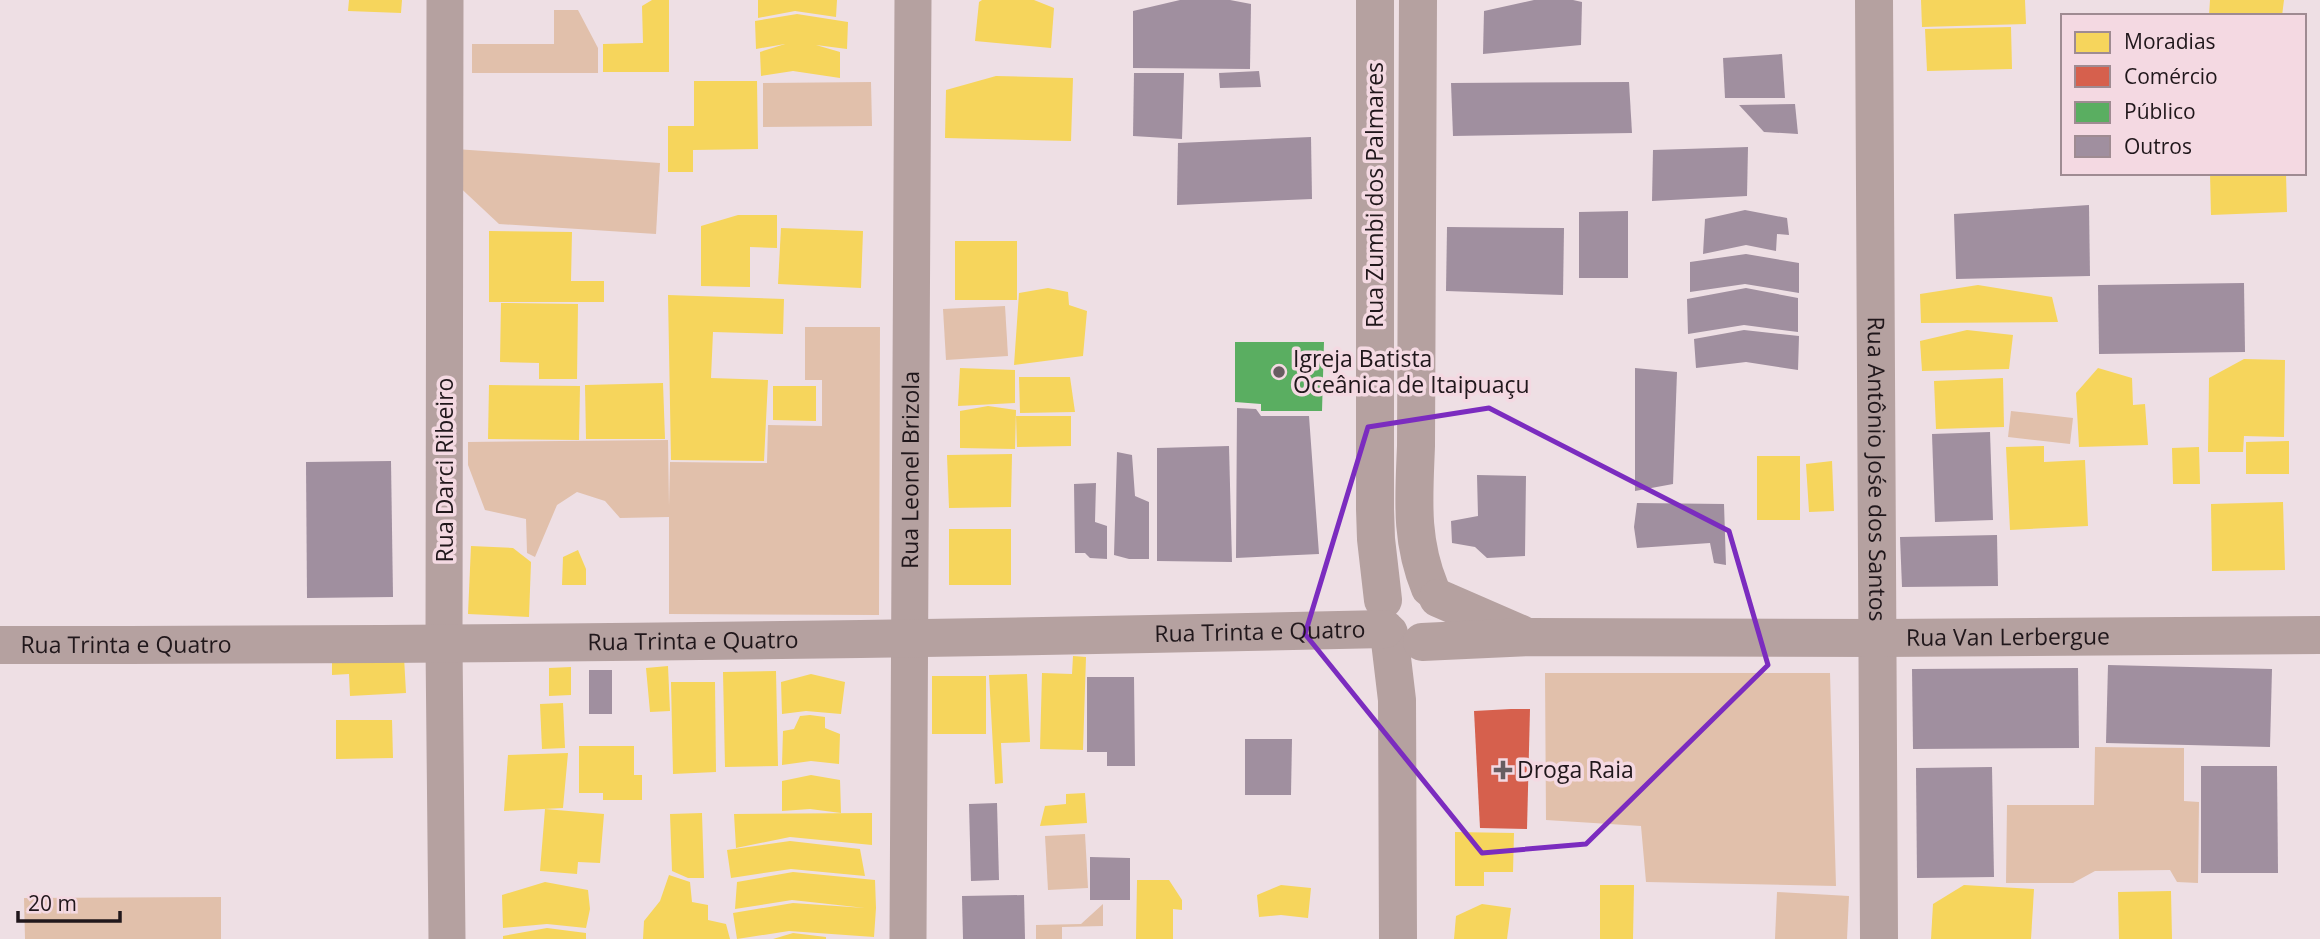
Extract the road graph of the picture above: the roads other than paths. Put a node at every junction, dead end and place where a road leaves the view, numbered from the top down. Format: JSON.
{"nodes":[{"id":1,"x":445,"y":0,"type":"edge"},
{"id":2,"x":913,"y":0,"type":"edge"},
{"id":3,"x":1375,"y":0,"type":"edge"},
{"id":4,"x":1418,"y":0,"type":"edge"},
{"id":5,"x":1874,"y":0,"type":"edge"},
{"id":6,"x":1434,"y":593,"type":"junction"},
{"id":7,"x":1399,"y":630,"type":"junction"},
{"id":8,"x":2320,"y":635,"type":"edge"},
{"id":9,"x":1529,"y":637,"type":"junction"},
{"id":10,"x":1879,"y":638,"type":"junction"},
{"id":11,"x":910,"y":640,"type":"junction"},
{"id":12,"x":0,"y":645,"type":"edge"},
{"id":13,"x":444,"y":645,"type":"junction"},
{"id":14,"x":447,"y":939,"type":"edge"},
{"id":15,"x":908,"y":939,"type":"edge"},
{"id":16,"x":1398,"y":939,"type":"edge"},
{"id":17,"x":1879,"y":939,"type":"edge"}],
"edges":[{"from":1,"to":13,"type":"street","name":"Rua Darci Ribeiro"},
{"from":2,"to":11,"type":"street","name":"Rua Leonel Brizola"},
{"from":3,"to":7,"type":"street","name":"Rua Zumbi dos Palmares"},
{"from":4,"to":6,"type":"street","name":"Rua Zumbi dos Palmares"},
{"from":5,"to":10,"type":"street","name":"Rua Antônio Jośe dos Santos"},
{"from":6,"to":7,"type":"street"},
{"from":6,"to":7,"type":"street"},
{"from":6,"to":9,"type":"street","name":"Rua Van Lerbergue"},
{"from":7,"to":9,"type":"street","name":"Rua Van Lerbergue"},
{"from":7,"to":11,"type":"street","name":"Rua Trinta e Quatro"},
{"from":7,"to":16,"type":"street"},
{"from":8,"to":10,"type":"street","name":"Rua Van Lerbergue"},
{"from":9,"to":10,"type":"street","name":"Rua Van Lerbergue"},
{"from":10,"to":17,"type":"street","name":"Rua Antônio Jośe dos Santos"},
{"from":11,"to":13,"type":"street","name":"Rua Trinta e Quatro"},
{"from":11,"to":15,"type":"street","name":"Rua Leonel Brizola"},
{"from":12,"to":13,"type":"street","name":"Rua Trinta e Quatro"},
{"from":13,"to":14,"type":"street","name":"Rua Darci Ribeiro"}]}
